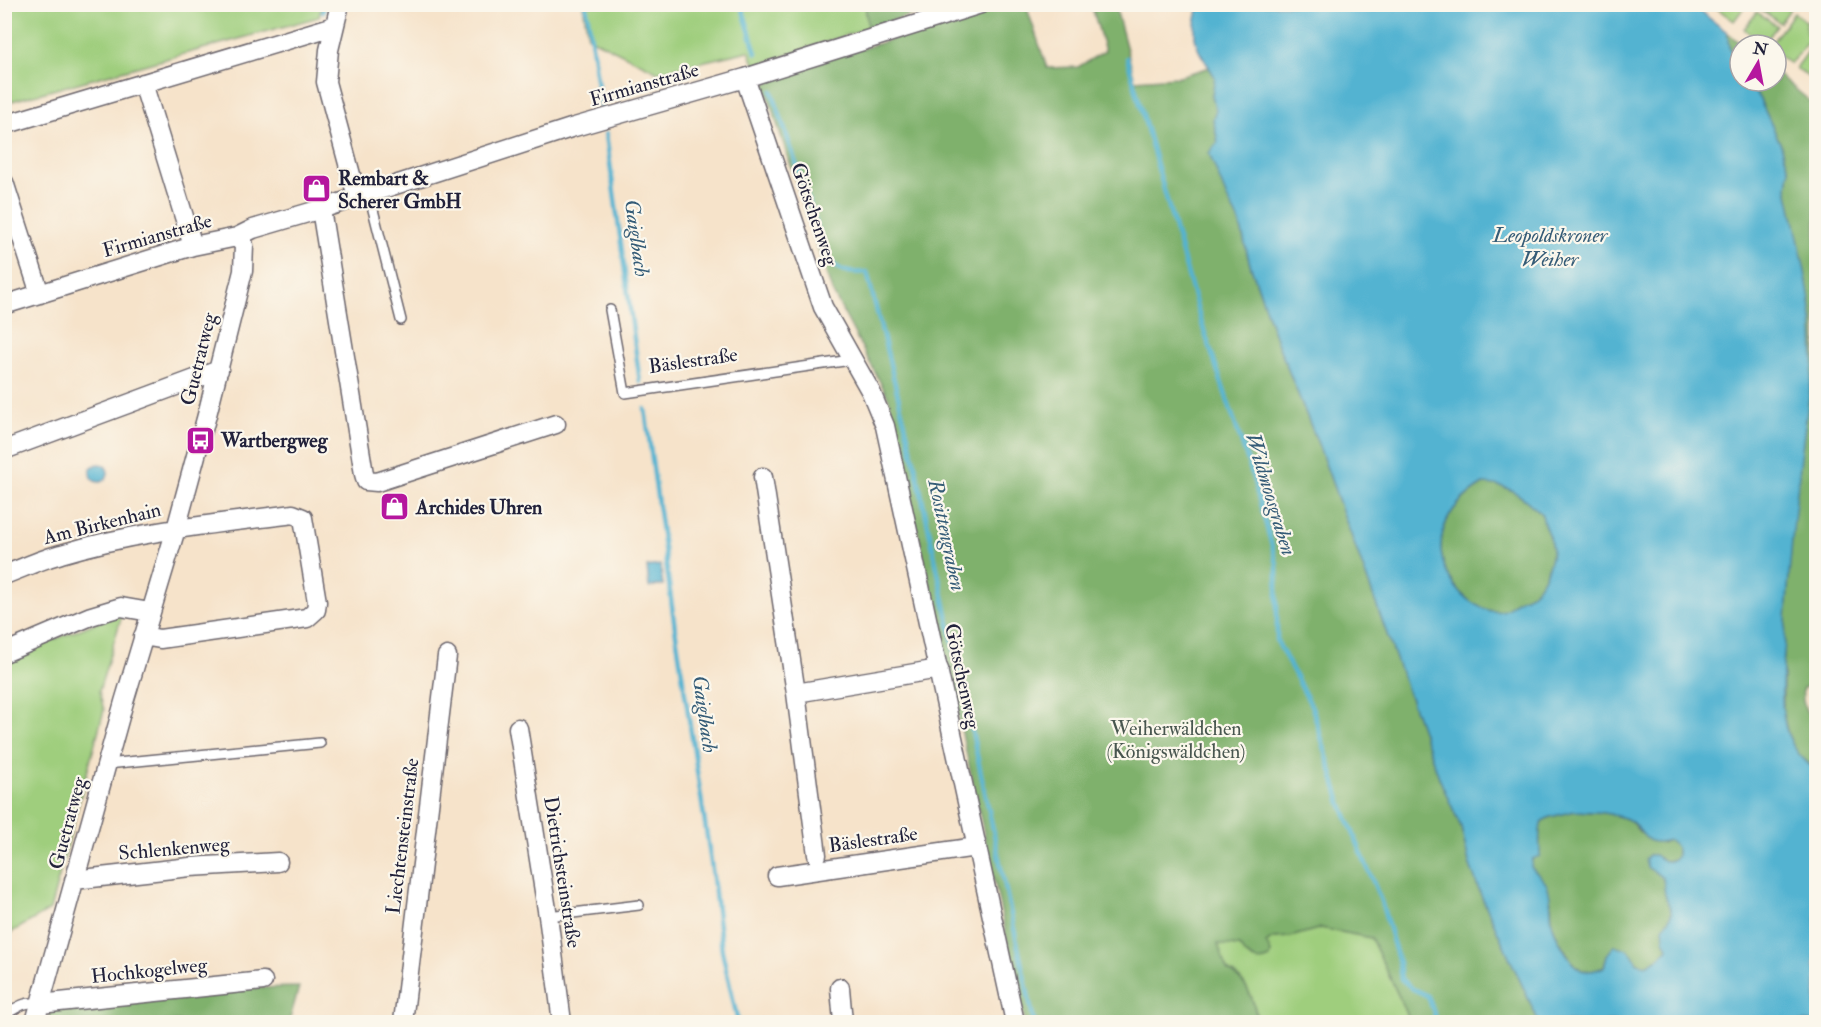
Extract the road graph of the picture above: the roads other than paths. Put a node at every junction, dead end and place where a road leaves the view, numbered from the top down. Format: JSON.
{"nodes":[{"id":1,"x":340,"y":4,"type":"edge"},
{"id":2,"x":981,"y":4,"type":"edge"},
{"id":3,"x":334,"y":26,"type":"junction"},
{"id":4,"x":744,"y":78,"type":"junction"},
{"id":5,"x":143,"y":83,"type":"junction"},
{"id":6,"x":4,"y":125,"type":"edge"},
{"id":7,"x":4,"y":182,"type":"edge"},
{"id":8,"x":363,"y":196,"type":"junction"},
{"id":9,"x":321,"y":209,"type":"junction"},
{"id":10,"x":237,"y":237,"type":"junction"},
{"id":11,"x":193,"y":246,"type":"junction"},
{"id":12,"x":40,"y":294,"type":"junction"},
{"id":13,"x":4,"y":305,"type":"edge"},
{"id":14,"x":610,"y":310,"type":"dead end"},
{"id":15,"x":402,"y":320,"type":"dead end"},
{"id":16,"x":851,"y":360,"type":"junction"},
{"id":17,"x":219,"y":370,"type":"junction"},
{"id":18,"x":556,"y":424,"type":"dead end"},
{"id":19,"x":4,"y":450,"type":"edge"},
{"id":20,"x":763,"y":477,"type":"dead end"},
{"id":21,"x":176,"y":529,"type":"junction"},
{"id":22,"x":4,"y":575,"type":"edge"},
{"id":23,"x":150,"y":612,"type":"junction"},
{"id":24,"x":143,"y":636,"type":"junction"},
{"id":25,"x":4,"y":652,"type":"edge"},
{"id":26,"x":447,"y":656,"type":"dead end"},
{"id":27,"x":939,"y":669,"type":"junction"},
{"id":28,"x":796,"y":693,"type":"junction"},
{"id":29,"x":518,"y":728,"type":"dead end"},
{"id":30,"x":320,"y":743,"type":"dead end"},
{"id":31,"x":107,"y":764,"type":"junction"},
{"id":32,"x":976,"y":847,"type":"junction"},
{"id":33,"x":817,"y":855,"type":"dead end"},
{"id":34,"x":278,"y":862,"type":"dead end"},
{"id":35,"x":777,"y":876,"type":"dead end"},
{"id":36,"x":74,"y":880,"type":"junction"},
{"id":37,"x":639,"y":905,"type":"dead end"},
{"id":38,"x":548,"y":915,"type":"junction"},
{"id":39,"x":263,"y":981,"type":"dead end"},
{"id":40,"x":840,"y":988,"type":"dead end"},
{"id":41,"x":40,"y":1004,"type":"junction"},
{"id":42,"x":4,"y":1015,"type":"edge"},
{"id":43,"x":35,"y":1023,"type":"edge"},
{"id":44,"x":403,"y":1023,"type":"edge"},
{"id":45,"x":562,"y":1023,"type":"edge"},
{"id":46,"x":843,"y":1023,"type":"edge"},
{"id":47,"x":1015,"y":1023,"type":"edge"}],
"edges":[{"from":1,"to":3,"type":"street"},
{"from":2,"to":4,"type":"street","name":"Firmianstraße"},
{"from":3,"to":5,"type":"street"},
{"from":3,"to":8,"type":"street"},
{"from":4,"to":8,"type":"street","name":"Firmianstraße"},
{"from":4,"to":16,"type":"street","name":"Götschenweg"},
{"from":5,"to":6,"type":"street"},
{"from":5,"to":11,"type":"street"},
{"from":7,"to":12,"type":"street"},
{"from":8,"to":9,"type":"street","name":"Firmianstraße"},
{"from":8,"to":15,"type":"lane"},
{"from":9,"to":10,"type":"street","name":"Firmianstraße"},
{"from":9,"to":18,"type":"street"},
{"from":10,"to":11,"type":"street","name":"Firmianstraße"},
{"from":10,"to":17,"type":"street","name":"Guetratweg"},
{"from":11,"to":12,"type":"street","name":"Firmianstraße"},
{"from":12,"to":13,"type":"street","name":"Firmianstraße"},
{"from":14,"to":16,"type":"lane","name":"Bäslestraße"},
{"from":16,"to":27,"type":"street","name":"Götschenweg"},
{"from":17,"to":19,"type":"street"},
{"from":17,"to":21,"type":"street","name":"Guetratweg"},
{"from":20,"to":28,"type":"street","name":"Bäslestraße"},
{"from":21,"to":22,"type":"street","name":"Am Birkenhain"},
{"from":21,"to":23,"type":"street","name":"Guetratweg"},
{"from":21,"to":24,"type":"street"},
{"from":23,"to":24,"type":"street","name":"Guetratweg"},
{"from":23,"to":25,"type":"street"},
{"from":24,"to":31,"type":"street","name":"Guetratweg"},
{"from":26,"to":44,"type":"street","name":"Liechtensteinstraße"},
{"from":27,"to":28,"type":"street"},
{"from":27,"to":32,"type":"street","name":"Götschenweg"},
{"from":28,"to":33,"type":"street","name":"Bäslestraße"},
{"from":29,"to":38,"type":"street","name":"Dietrichsteinstraße"},
{"from":30,"to":31,"type":"lane"},
{"from":31,"to":36,"type":"street","name":"Guetratweg"},
{"from":32,"to":35,"type":"street","name":"Bäslestraße"},
{"from":32,"to":47,"type":"street","name":"Götschenweg"},
{"from":34,"to":36,"type":"street","name":"Schlenkenweg"},
{"from":36,"to":41,"type":"street","name":"Guetratweg"},
{"from":37,"to":38,"type":"lane"},
{"from":38,"to":45,"type":"street","name":"Dietrichsteinstraße"},
{"from":39,"to":41,"type":"street","name":"Hochkogelweg"},
{"from":40,"to":46,"type":"street"},
{"from":41,"to":42,"type":"lane"},
{"from":41,"to":43,"type":"street","name":"Guetratweg"}]}
